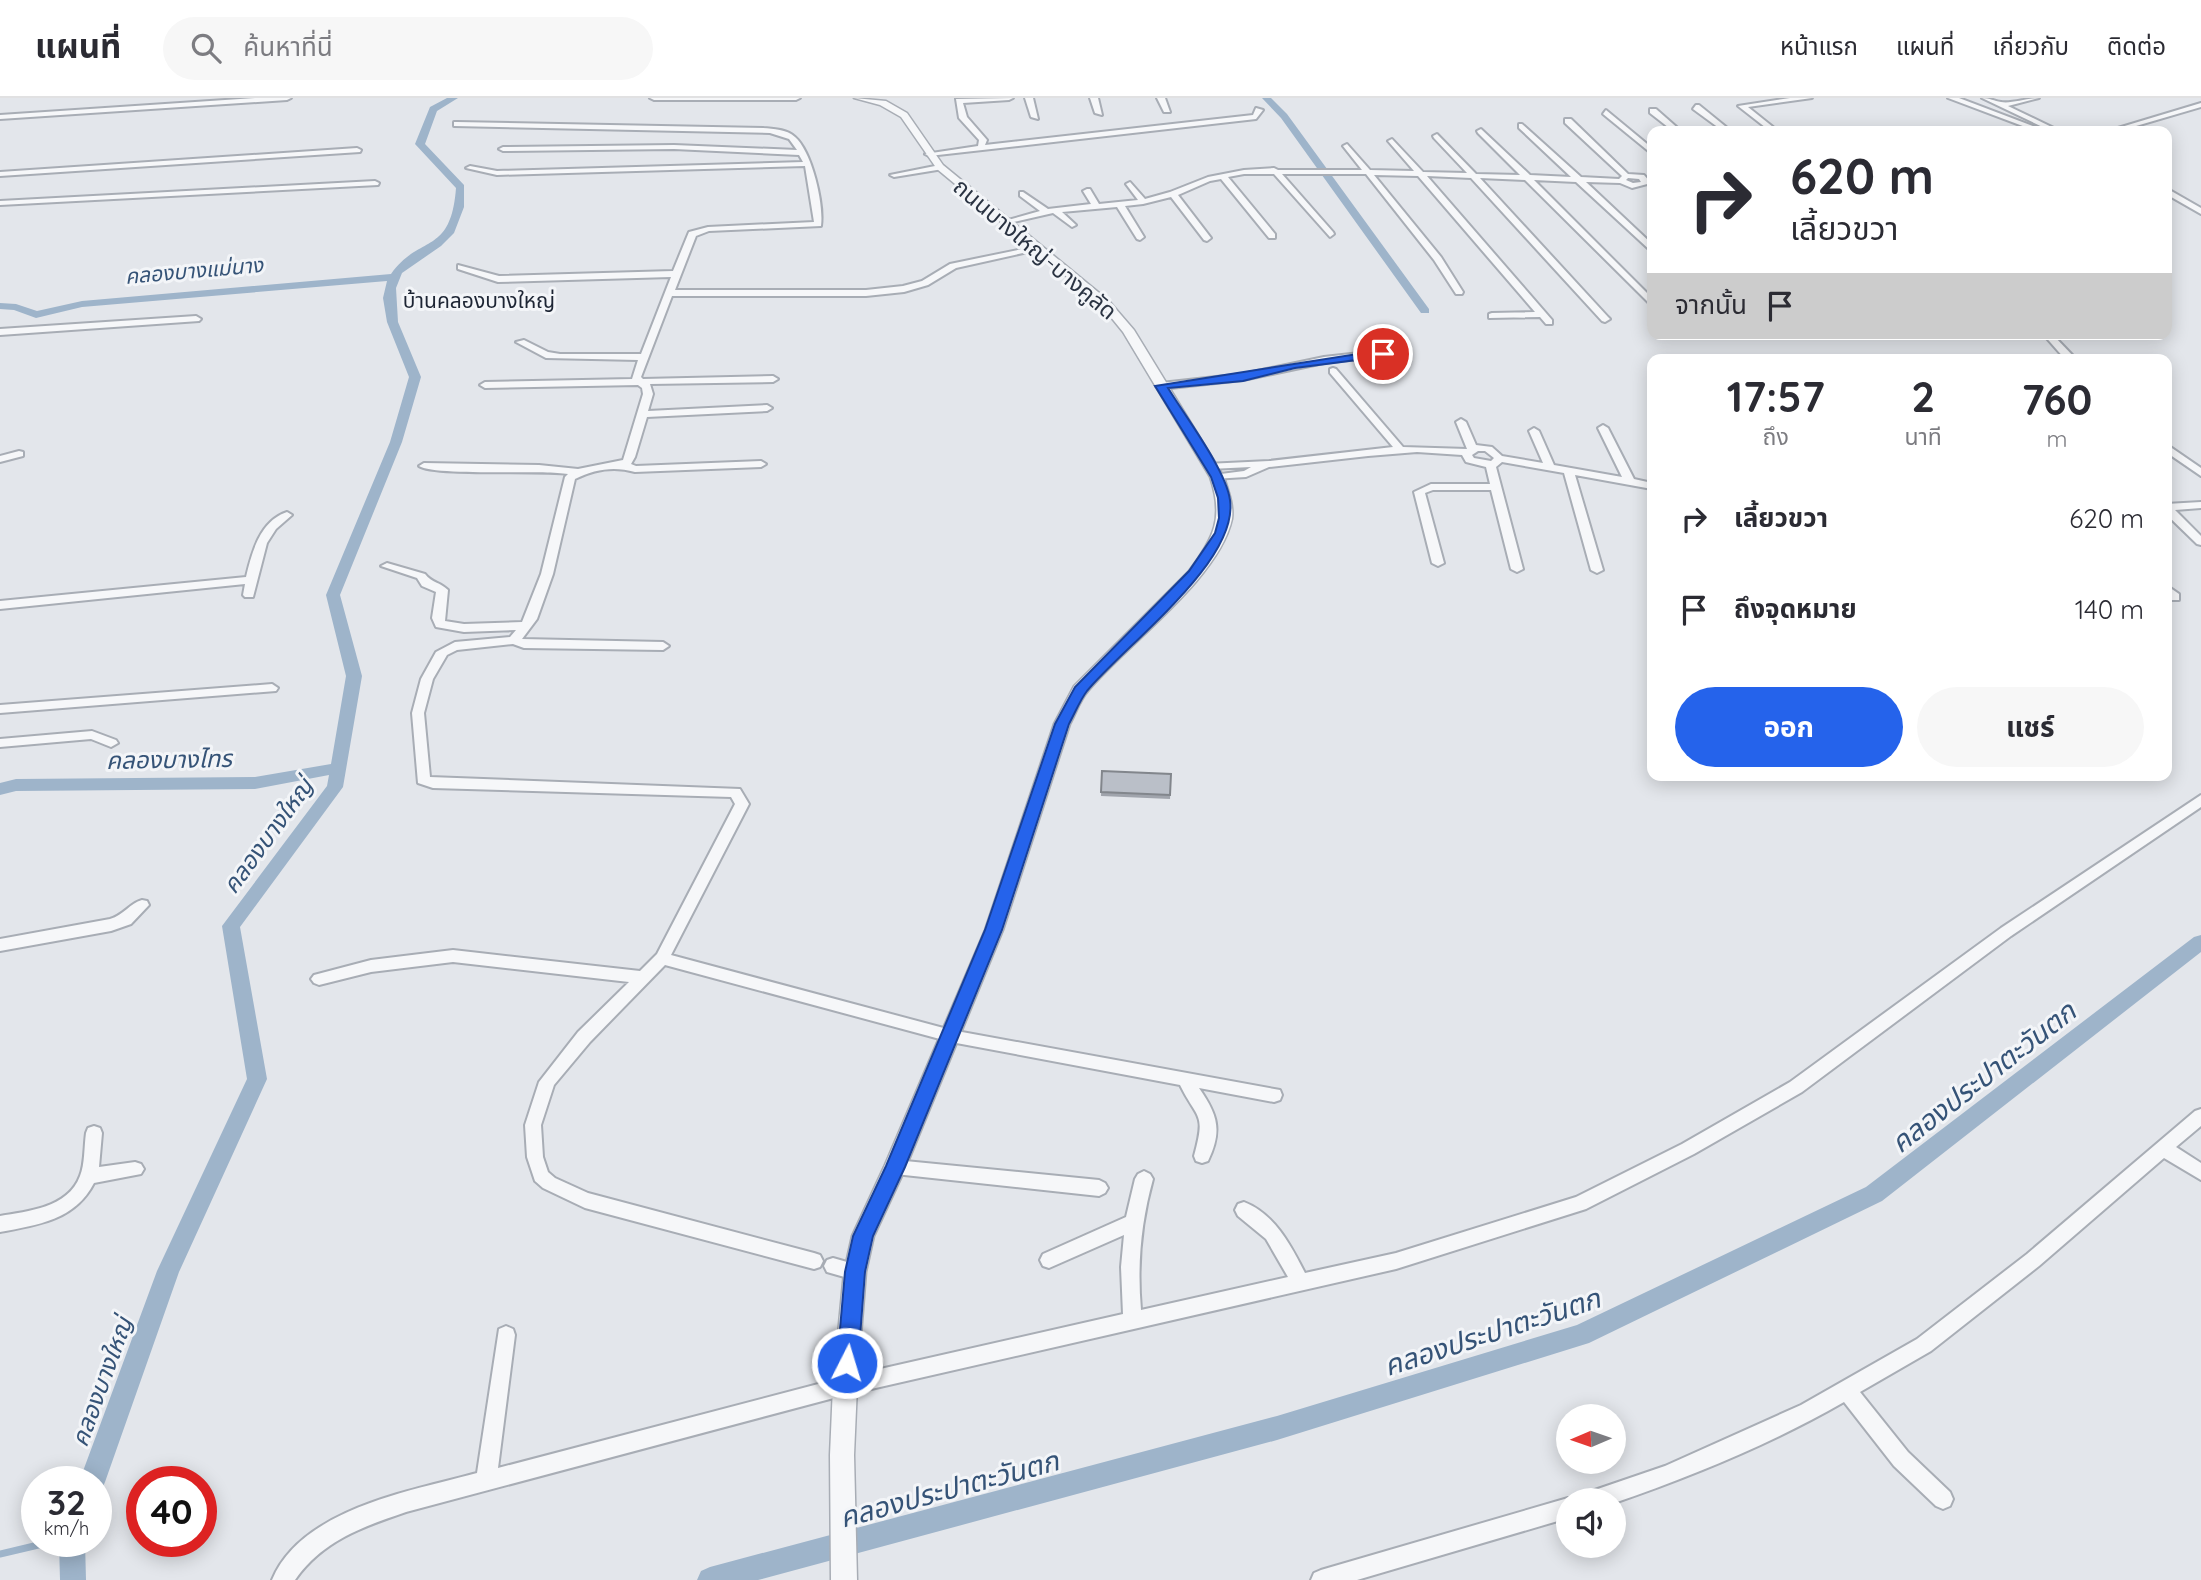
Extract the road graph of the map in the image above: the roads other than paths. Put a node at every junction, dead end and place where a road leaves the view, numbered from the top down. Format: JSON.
{"nodes":[{"id":1,"x":287,"y":98,"type":"edge"},
{"id":2,"x":654,"y":98,"type":"edge"},
{"id":3,"x":796,"y":98,"type":"edge"},
{"id":4,"x":858,"y":98,"type":"edge"},
{"id":5,"x":1009,"y":98,"type":"edge"},
{"id":6,"x":1029,"y":98,"type":"edge"},
{"id":7,"x":1094,"y":98,"type":"edge"},
{"id":8,"x":1161,"y":98,"type":"edge"},
{"id":9,"x":1808,"y":98,"type":"edge"},
{"id":10,"x":1952,"y":98,"type":"edge"},
{"id":11,"x":1986,"y":98,"type":"edge"},
{"id":12,"x":2030,"y":98,"type":"edge"},
{"id":13,"x":958,"y":99,"type":"edge"},
{"id":14,"x":2003,"y":105,"type":"junction"},
{"id":15,"x":2201,"y":105,"type":"edge"},
{"id":16,"x":2046,"y":106,"type":"dead end"},
{"id":17,"x":1696,"y":107,"type":"dead end"},
{"id":18,"x":1167,"y":110,"type":"dead end"},
{"id":19,"x":1259,"y":110,"type":"dead end"},
{"id":20,"x":1653,"y":111,"type":"dead end"},
{"id":21,"x":1606,"y":112,"type":"dead end"},
{"id":22,"x":1099,"y":113,"type":"dead end"},
{"id":23,"x":0,"y":117,"type":"edge"},
{"id":24,"x":1035,"y":117,"type":"dead end"},
{"id":25,"x":1568,"y":121,"type":"dead end"},
{"id":26,"x":457,"y":124,"type":"dead end"},
{"id":27,"x":1522,"y":126,"type":"dead end"},
{"id":28,"x":1672,"y":126,"type":"edge"},
{"id":29,"x":1721,"y":126,"type":"edge"},
{"id":30,"x":1768,"y":126,"type":"edge"},
{"id":31,"x":2028,"y":126,"type":"edge"},
{"id":32,"x":2046,"y":126,"type":"edge"},
{"id":33,"x":2129,"y":126,"type":"edge"},
{"id":34,"x":1481,"y":131,"type":"dead end"},
{"id":35,"x":1437,"y":136,"type":"dead end"},
{"id":36,"x":1392,"y":141,"type":"dead end"},
{"id":37,"x":1347,"y":146,"type":"dead end"},
{"id":38,"x":981,"y":148,"type":"junction"},
{"id":39,"x":1647,"y":148,"type":"edge"},
{"id":40,"x":503,"y":149,"type":"dead end"},
{"id":41,"x":357,"y":150,"type":"dead end"},
{"id":42,"x":802,"y":152,"type":"junction"},
{"id":43,"x":934,"y":160,"type":"junction"},
{"id":44,"x":808,"y":164,"type":"junction"},
{"id":45,"x":470,"y":168,"type":"dead end"},
{"id":46,"x":1274,"y":170,"type":"junction"},
{"id":47,"x":1366,"y":172,"type":"junction"},
{"id":48,"x":0,"y":174,"type":"edge"},
{"id":49,"x":1419,"y":174,"type":"junction"},
{"id":50,"x":894,"y":175,"type":"dead end"},
{"id":51,"x":1223,"y":176,"type":"junction"},
{"id":52,"x":1474,"y":177,"type":"junction"},
{"id":53,"x":1527,"y":178,"type":"junction"},
{"id":54,"x":1624,"y":178,"type":"junction"},
{"id":55,"x":1579,"y":179,"type":"junction"},
{"id":56,"x":1647,"y":181,"type":"edge"},
{"id":57,"x":375,"y":183,"type":"dead end"},
{"id":58,"x":1130,"y":184,"type":"dead end"},
{"id":59,"x":1647,"y":184,"type":"edge"},
{"id":60,"x":1087,"y":191,"type":"dead end"},
{"id":61,"x":1023,"y":194,"type":"dead end"},
{"id":62,"x":1173,"y":194,"type":"junction"},
{"id":63,"x":2172,"y":194,"type":"edge"},
{"id":64,"x":1143,"y":202,"type":"junction"},
{"id":65,"x":0,"y":203,"type":"edge"},
{"id":66,"x":1120,"y":205,"type":"junction"},
{"id":67,"x":1097,"y":206,"type":"junction"},
{"id":68,"x":1051,"y":211,"type":"junction"},
{"id":69,"x":2201,"y":212,"type":"edge"},
{"id":70,"x":1005,"y":222,"type":"junction"},
{"id":71,"x":1072,"y":225,"type":"dead end"},
{"id":72,"x":1330,"y":234,"type":"dead end"},
{"id":73,"x":1272,"y":236,"type":"dead end"},
{"id":74,"x":1140,"y":237,"type":"dead end"},
{"id":75,"x":1207,"y":238,"type":"dead end"},
{"id":76,"x":1647,"y":244,"type":"edge"},
{"id":77,"x":1037,"y":249,"type":"junction"},
{"id":78,"x":461,"y":267,"type":"dead end"},
{"id":79,"x":677,"y":274,"type":"junction"},
{"id":80,"x":1459,"y":292,"type":"dead end"},
{"id":81,"x":669,"y":293,"type":"junction"},
{"id":82,"x":1647,"y":298,"type":"edge"},
{"id":83,"x":1541,"y":314,"type":"junction"},
{"id":84,"x":1492,"y":316,"type":"dead end"},
{"id":85,"x":1605,"y":318,"type":"dead end"},
{"id":86,"x":196,"y":319,"type":"dead end"},
{"id":87,"x":1549,"y":322,"type":"dead end"},
{"id":88,"x":0,"y":332,"type":"edge"},
{"id":89,"x":2053,"y":340,"type":"edge"},
{"id":90,"x":521,"y":342,"type":"dead end"},
{"id":91,"x":1404,"y":351,"type":"dead end"},
{"id":92,"x":2066,"y":354,"type":"edge"},
{"id":93,"x":643,"y":357,"type":"junction"},
{"id":94,"x":1333,"y":371,"type":"dead end"},
{"id":95,"x":773,"y":379,"type":"dead end"},
{"id":96,"x":639,"y":382,"type":"junction"},
{"id":97,"x":485,"y":385,"type":"dead end"},
{"id":98,"x":1161,"y":386,"type":"junction"},
{"id":99,"x":767,"y":408,"type":"dead end"},
{"id":100,"x":643,"y":414,"type":"junction"},
{"id":101,"x":1461,"y":422,"type":"dead end"},
{"id":102,"x":1603,"y":428,"type":"dead end"},
{"id":103,"x":1534,"y":430,"type":"dead end"},
{"id":104,"x":1398,"y":448,"type":"junction"},
{"id":105,"x":1470,"y":451,"type":"junction"},
{"id":106,"x":2172,"y":451,"type":"edge"},
{"id":107,"x":19,"y":454,"type":"dead end"},
{"id":108,"x":0,"y":460,"type":"edge"},
{"id":109,"x":1495,"y":461,"type":"junction"},
{"id":110,"x":622,"y":464,"type":"junction"},
{"id":111,"x":761,"y":464,"type":"dead end"},
{"id":112,"x":424,"y":466,"type":"dead end"},
{"id":113,"x":1550,"y":468,"type":"junction"},
{"id":114,"x":577,"y":472,"type":"junction"},
{"id":115,"x":1213,"y":472,"type":"junction"},
{"id":116,"x":1569,"y":472,"type":"junction"},
{"id":117,"x":2201,"y":473,"type":"edge"},
{"id":118,"x":1630,"y":483,"type":"junction"},
{"id":119,"x":1647,"y":486,"type":"edge"},
{"id":120,"x":1497,"y":487,"type":"junction"},
{"id":121,"x":2201,"y":505,"type":"edge"},
{"id":122,"x":2172,"y":507,"type":"edge"},
{"id":123,"x":2172,"y":513,"type":"edge"},
{"id":124,"x":287,"y":515,"type":"dead end"},
{"id":125,"x":2201,"y":542,"type":"edge"},
{"id":126,"x":1438,"y":563,"type":"dead end"},
{"id":127,"x":387,"y":566,"type":"dead end"},
{"id":128,"x":1517,"y":569,"type":"dead end"},
{"id":129,"x":1597,"y":570,"type":"dead end"},
{"id":130,"x":251,"y":580,"type":"junction"},
{"id":131,"x":249,"y":595,"type":"dead end"},
{"id":132,"x":0,"y":606,"type":"edge"},
{"id":133,"x":527,"y":626,"type":"junction"},
{"id":134,"x":514,"y":640,"type":"junction"},
{"id":135,"x":663,"y":646,"type":"dead end"},
{"id":136,"x":272,"y":688,"type":"dead end"},
{"id":137,"x":0,"y":709,"type":"edge"},
{"id":138,"x":0,"y":743,"type":"edge"},
{"id":139,"x":111,"y":743,"type":"dead end"},
{"id":140,"x":2201,"y":800,"type":"edge"},
{"id":141,"x":142,"y":905,"type":"dead end"},
{"id":142,"x":0,"y":945,"type":"edge"},
{"id":143,"x":662,"y":958,"type":"junction"},
{"id":144,"x":641,"y":977,"type":"junction"},
{"id":145,"x":318,"y":979,"type":"dead end"},
{"id":146,"x":951,"y":1035,"type":"junction"},
{"id":147,"x":1186,"y":1080,"type":"junction"},
{"id":148,"x":1274,"y":1096,"type":"dead end"},
{"id":149,"x":2201,"y":1116,"type":"edge"},
{"id":150,"x":94,"y":1133,"type":"dead end"},
{"id":151,"x":2164,"y":1148,"type":"junction"},
{"id":152,"x":1202,"y":1156,"type":"dead end"},
{"id":153,"x":895,"y":1167,"type":"junction"},
{"id":154,"x":135,"y":1169,"type":"dead end"},
{"id":155,"x":2201,"y":1172,"type":"edge"},
{"id":156,"x":89,"y":1176,"type":"junction"},
{"id":157,"x":1144,"y":1179,"type":"dead end"},
{"id":158,"x":1099,"y":1188,"type":"dead end"},
{"id":159,"x":1244,"y":1210,"type":"dead end"},
{"id":160,"x":1132,"y":1223,"type":"junction"},
{"id":161,"x":0,"y":1224,"type":"edge"},
{"id":162,"x":1049,"y":1260,"type":"dead end"},
{"id":163,"x":814,"y":1261,"type":"dead end"},
{"id":164,"x":833,"y":1266,"type":"dead end"},
{"id":165,"x":855,"y":1272,"type":"junction"},
{"id":166,"x":1301,"y":1284,"type":"junction"},
{"id":167,"x":1133,"y":1321,"type":"junction"},
{"id":168,"x":506,"y":1335,"type":"dead end"},
{"id":169,"x":845,"y":1386,"type":"junction"},
{"id":170,"x":1846,"y":1390,"type":"junction"},
{"id":171,"x":486,"y":1481,"type":"junction"},
{"id":172,"x":1626,"y":1489,"type":"edge"},
{"id":173,"x":1943,"y":1499,"type":"dead end"},
{"id":174,"x":1556,"y":1511,"type":"edge"},
{"id":175,"x":282,"y":1580,"type":"edge"},
{"id":176,"x":844,"y":1580,"type":"edge"},
{"id":177,"x":1321,"y":1580,"type":"edge"}],
"edges":[{"from":1,"to":23,"type":"street"},
{"from":2,"to":3,"type":"street"},
{"from":4,"to":43,"type":"street","name":"ถนนบางใหญ่-บางคูลัด"},
{"from":5,"to":13,"type":"street"},
{"from":6,"to":24,"type":"street"},
{"from":7,"to":22,"type":"street"},
{"from":8,"to":18,"type":"street"},
{"from":9,"to":30,"type":"street"},
{"from":10,"to":31,"type":"street"},
{"from":11,"to":14,"type":"street"},
{"from":12,"to":14,"type":"street"},
{"from":12,"to":16,"type":"street"},
{"from":13,"to":38,"type":"street"},
{"from":14,"to":32,"type":"street"},
{"from":15,"to":33,"type":"street"},
{"from":17,"to":29,"type":"street"},
{"from":19,"to":38,"type":"street"},
{"from":20,"to":28,"type":"street"},
{"from":21,"to":39,"type":"street"},
{"from":25,"to":54,"type":"street"},
{"from":26,"to":42,"type":"street"},
{"from":27,"to":55,"type":"street"},
{"from":34,"to":53,"type":"street"},
{"from":35,"to":52,"type":"street"},
{"from":36,"to":49,"type":"street"},
{"from":37,"to":47,"type":"street"},
{"from":38,"to":43,"type":"street"},
{"from":40,"to":42,"type":"street"},
{"from":41,"to":48,"type":"street"},
{"from":42,"to":44,"type":"street"},
{"from":43,"to":50,"type":"street"},
{"from":43,"to":70,"type":"street","name":"ถนนบางใหญ่-บางคูลัด"},
{"from":44,"to":45,"type":"street"},
{"from":44,"to":79,"type":"street"},
{"from":46,"to":47,"type":"street"},
{"from":46,"to":51,"type":"street"},
{"from":46,"to":72,"type":"street"},
{"from":47,"to":49,"type":"street"},
{"from":47,"to":80,"type":"street"},
{"from":49,"to":52,"type":"street"},
{"from":49,"to":83,"type":"street"},
{"from":51,"to":62,"type":"street"},
{"from":51,"to":73,"type":"street"},
{"from":52,"to":53,"type":"street"},
{"from":52,"to":85,"type":"street"},
{"from":53,"to":55,"type":"street"},
{"from":53,"to":82,"type":"street"},
{"from":54,"to":55,"type":"street"},
{"from":54,"to":56,"type":"street"},
{"from":54,"to":59,"type":"street"},
{"from":55,"to":76,"type":"street"},
{"from":57,"to":65,"type":"street"},
{"from":58,"to":64,"type":"street"},
{"from":60,"to":67,"type":"street"},
{"from":61,"to":68,"type":"street"},
{"from":62,"to":64,"type":"street"},
{"from":62,"to":75,"type":"street"},
{"from":63,"to":69,"type":"street"},
{"from":64,"to":66,"type":"street"},
{"from":66,"to":67,"type":"street"},
{"from":66,"to":74,"type":"street"},
{"from":67,"to":68,"type":"street"},
{"from":68,"to":70,"type":"street"},
{"from":68,"to":71,"type":"street"},
{"from":70,"to":77,"type":"street","name":"ถนนบางใหญ่-บางคูลัด"},
{"from":77,"to":81,"type":"street"},
{"from":77,"to":98,"type":"street","name":"ถนนบางใหญ่-บางคูลัด"},
{"from":78,"to":79,"type":"street"},
{"from":79,"to":81,"type":"street"},
{"from":81,"to":93,"type":"street"},
{"from":83,"to":84,"type":"street"},
{"from":83,"to":87,"type":"street"},
{"from":86,"to":88,"type":"street"},
{"from":89,"to":92,"type":"street"},
{"from":90,"to":93,"type":"street"},
{"from":91,"to":98,"type":"street"},
{"from":93,"to":96,"type":"street"},
{"from":94,"to":104,"type":"street"},
{"from":95,"to":96,"type":"street"},
{"from":96,"to":97,"type":"street"},
{"from":96,"to":100,"type":"street"},
{"from":98,"to":115,"type":"street","name":"ถนนบางใหญ่-บางคูลัด"},
{"from":99,"to":100,"type":"street"},
{"from":100,"to":110,"type":"street"},
{"from":101,"to":105,"type":"street"},
{"from":102,"to":118,"type":"street"},
{"from":103,"to":113,"type":"street"},
{"from":104,"to":105,"type":"street"},
{"from":104,"to":115,"type":"street"},
{"from":105,"to":109,"type":"street"},
{"from":105,"to":109,"type":"street"},
{"from":106,"to":117,"type":"street"},
{"from":107,"to":108,"type":"street"},
{"from":109,"to":113,"type":"street"},
{"from":109,"to":120,"type":"street"},
{"from":110,"to":111,"type":"street"},
{"from":110,"to":114,"type":"street"},
{"from":112,"to":114,"type":"street"},
{"from":113,"to":116,"type":"street"},
{"from":114,"to":133,"type":"street"},
{"from":115,"to":146,"type":"street","name":"ถนนบางใหญ่-บางคูลัด"},
{"from":116,"to":118,"type":"street"},
{"from":116,"to":129,"type":"street"},
{"from":118,"to":119,"type":"street"},
{"from":120,"to":126,"type":"street"},
{"from":120,"to":128,"type":"street"},
{"from":121,"to":122,"type":"street"},
{"from":123,"to":125,"type":"street"},
{"from":124,"to":130,"type":"street"},
{"from":127,"to":133,"type":"street"},
{"from":130,"to":131,"type":"street"},
{"from":130,"to":132,"type":"street"},
{"from":133,"to":134,"type":"street"},
{"from":134,"to":135,"type":"street"},
{"from":134,"to":143,"type":"street"},
{"from":136,"to":137,"type":"street"},
{"from":138,"to":139,"type":"street"},
{"from":140,"to":166,"type":"street"},
{"from":141,"to":142,"type":"street"},
{"from":143,"to":144,"type":"street"},
{"from":143,"to":146,"type":"street"},
{"from":144,"to":145,"type":"street"},
{"from":144,"to":163,"type":"street"},
{"from":146,"to":147,"type":"street"},
{"from":146,"to":153,"type":"street","name":"ถนนบางใหญ่-บางคูลัด"},
{"from":147,"to":148,"type":"street"},
{"from":147,"to":152,"type":"street"},
{"from":149,"to":151,"type":"street"},
{"from":150,"to":156,"type":"street"},
{"from":151,"to":155,"type":"street"},
{"from":151,"to":170,"type":"street"},
{"from":153,"to":158,"type":"street"},
{"from":153,"to":165,"type":"street","name":"ถนนบางใหญ่-บางคูลัด"},
{"from":154,"to":156,"type":"street"},
{"from":156,"to":161,"type":"street"},
{"from":157,"to":160,"type":"street"},
{"from":159,"to":166,"type":"street"},
{"from":160,"to":162,"type":"street"},
{"from":160,"to":167,"type":"street"},
{"from":164,"to":165,"type":"street"},
{"from":165,"to":169,"type":"street","name":"ถนนบางใหญ่-บางคูลัด"},
{"from":166,"to":167,"type":"street"},
{"from":167,"to":169,"type":"street"},
{"from":168,"to":171,"type":"street"},
{"from":169,"to":171,"type":"street"},
{"from":169,"to":176,"type":"street","name":"ถนนบางใหญ่-บางคูลัด"},
{"from":170,"to":172,"type":"street"},
{"from":170,"to":173,"type":"street"},
{"from":171,"to":175,"type":"street"},
{"from":174,"to":177,"type":"street"}]}
